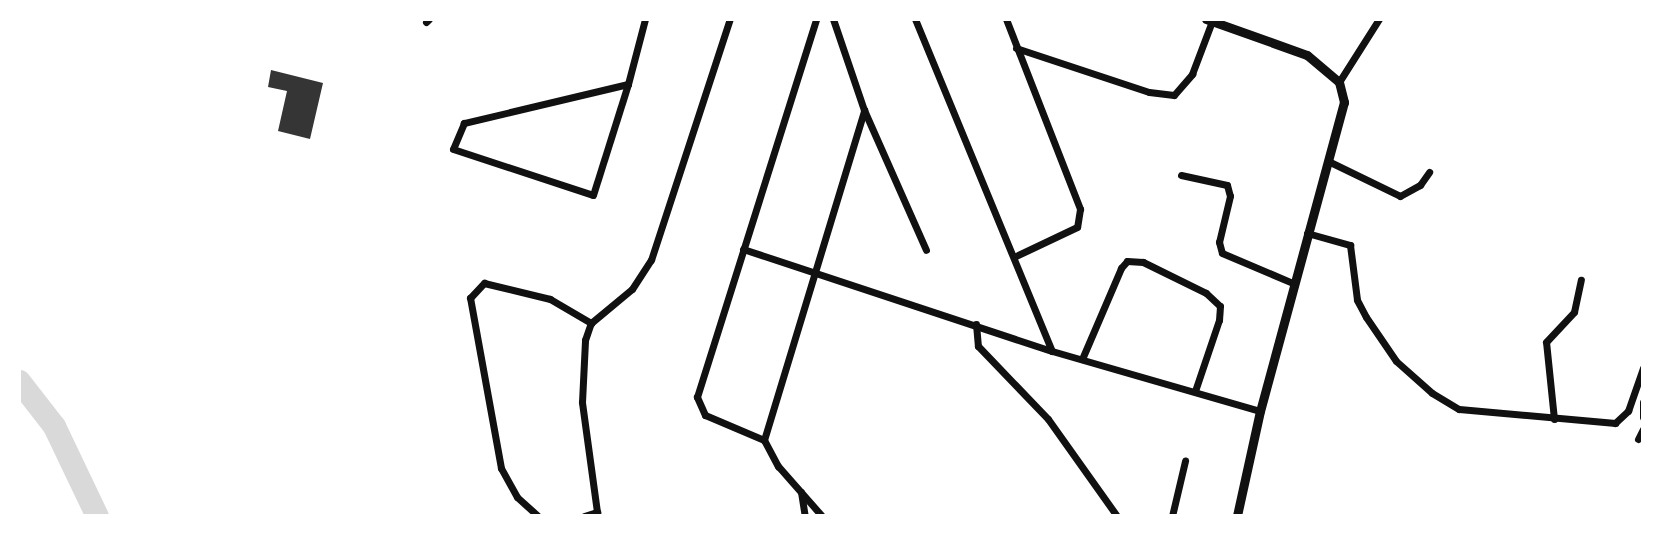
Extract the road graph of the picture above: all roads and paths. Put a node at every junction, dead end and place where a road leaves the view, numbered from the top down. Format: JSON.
{"nodes":[{"id":1,"x":645,"y":19,"type":"edge"},
{"id":2,"x":730,"y":19,"type":"edge"},
{"id":3,"x":816,"y":19,"type":"edge"},
{"id":4,"x":833,"y":19,"type":"edge"},
{"id":5,"x":915,"y":19,"type":"edge"},
{"id":6,"x":1006,"y":19,"type":"edge"},
{"id":7,"x":1379,"y":19,"type":"edge"},
{"id":8,"x":1209,"y":20,"type":"edge"},
{"id":9,"x":1016,"y":48,"type":"junction"},
{"id":10,"x":1339,"y":82,"type":"junction"},
{"id":11,"x":628,"y":85,"type":"junction"},
{"id":12,"x":864,"y":110,"type":"junction"},
{"id":13,"x":1328,"y":160,"type":"junction"},
{"id":14,"x":1429,"y":172,"type":"dead end"},
{"id":15,"x":1181,"y":174,"type":"dead end"},
{"id":16,"x":1307,"y":233,"type":"junction"},
{"id":17,"x":743,"y":249,"type":"junction"},
{"id":18,"x":926,"y":250,"type":"dead end"},
{"id":19,"x":1016,"y":256,"type":"junction"},
{"id":20,"x":817,"y":272,"type":"junction"},
{"id":21,"x":1581,"y":280,"type":"dead end"},
{"id":22,"x":1295,"y":284,"type":"junction"},
{"id":23,"x":591,"y":323,"type":"junction"},
{"id":24,"x":976,"y":324,"type":"junction"},
{"id":25,"x":1052,"y":351,"type":"junction"},
{"id":26,"x":1082,"y":359,"type":"junction"},
{"id":27,"x":1643,"y":368,"type":"edge"},
{"id":28,"x":1195,"y":391,"type":"junction"},
{"id":29,"x":1643,"y":402,"type":"edge"},
{"id":30,"x":1260,"y":411,"type":"junction"},
{"id":31,"x":1643,"y":417,"type":"edge"},
{"id":32,"x":1554,"y":419,"type":"junction"},
{"id":33,"x":1643,"y":429,"type":"edge"},
{"id":34,"x":1638,"y":439,"type":"dead end"},
{"id":35,"x":764,"y":440,"type":"junction"},
{"id":36,"x":1185,"y":461,"type":"dead end"},
{"id":37,"x":801,"y":492,"type":"junction"},
{"id":38,"x":598,"y":514,"type":"edge"},
{"id":39,"x":538,"y":516,"type":"edge"},
{"id":40,"x":584,"y":516,"type":"edge"},
{"id":41,"x":805,"y":516,"type":"edge"},
{"id":42,"x":822,"y":516,"type":"edge"},
{"id":43,"x":1117,"y":516,"type":"edge"},
{"id":44,"x":1172,"y":516,"type":"edge"},
{"id":45,"x":1237,"y":516,"type":"edge"}],
"edges":[{"from":1,"to":11,"type":"street"},
{"from":2,"to":23,"type":"street"},
{"from":3,"to":17,"type":"street"},
{"from":4,"to":12,"type":"street"},
{"from":5,"to":19,"type":"street"},
{"from":6,"to":9,"type":"street"},
{"from":7,"to":10,"type":"street"},
{"from":8,"to":9,"type":"street"},
{"from":8,"to":10,"type":"street"},
{"from":9,"to":19,"type":"street"},
{"from":10,"to":13,"type":"street"},
{"from":11,"to":11,"type":"street"},
{"from":12,"to":18,"type":"street"},
{"from":12,"to":20,"type":"street"},
{"from":13,"to":14,"type":"street"},
{"from":13,"to":16,"type":"street"},
{"from":15,"to":22,"type":"street"},
{"from":16,"to":22,"type":"street"},
{"from":16,"to":32,"type":"street"},
{"from":17,"to":20,"type":"street"},
{"from":17,"to":35,"type":"street"},
{"from":19,"to":25,"type":"street"},
{"from":20,"to":24,"type":"street"},
{"from":20,"to":35,"type":"street"},
{"from":21,"to":32,"type":"street"},
{"from":22,"to":30,"type":"street"},
{"from":23,"to":38,"type":"street"},
{"from":23,"to":39,"type":"street"},
{"from":24,"to":25,"type":"street"},
{"from":24,"to":43,"type":"street"},
{"from":25,"to":26,"type":"street"},
{"from":26,"to":28,"type":"street"},
{"from":26,"to":28,"type":"street"},
{"from":27,"to":32,"type":"street"},
{"from":28,"to":30,"type":"street"},
{"from":29,"to":31,"type":"street"},
{"from":30,"to":45,"type":"street"},
{"from":33,"to":34,"type":"street"},
{"from":35,"to":37,"type":"street"},
{"from":36,"to":44,"type":"street"},
{"from":37,"to":41,"type":"street"},
{"from":37,"to":42,"type":"street"},
{"from":38,"to":40,"type":"street"}]}
